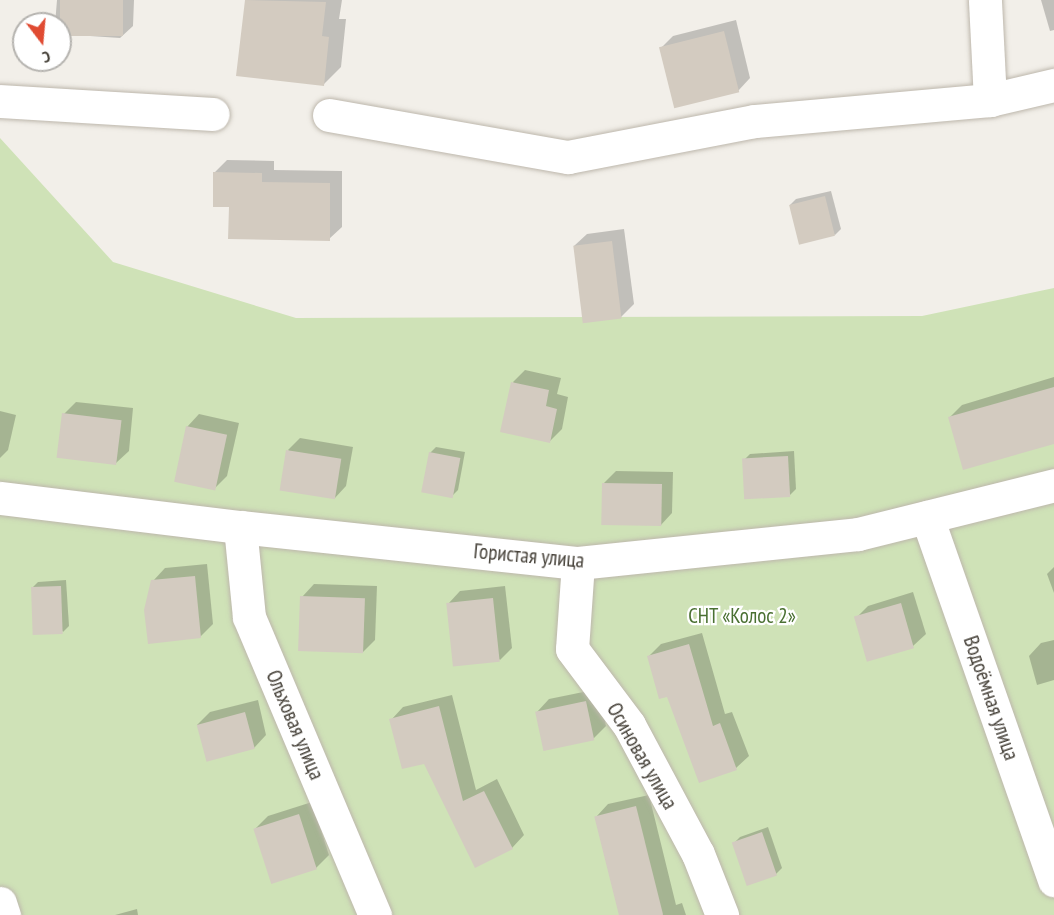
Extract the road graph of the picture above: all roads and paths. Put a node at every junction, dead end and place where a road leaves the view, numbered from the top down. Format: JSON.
{"nodes":[{"id":1,"x":986,"y":0,"type":"edge"},
{"id":2,"x":1054,"y":85,"type":"edge"},
{"id":3,"x":990,"y":100,"type":"junction"},
{"id":4,"x":0,"y":102,"type":"edge"},
{"id":5,"x":213,"y":114,"type":"dead end"},
{"id":6,"x":329,"y":115,"type":"dead end"},
{"id":7,"x":1054,"y":485,"type":"edge"},
{"id":8,"x":0,"y":498,"type":"edge"},
{"id":9,"x":927,"y":517,"type":"junction"},
{"id":10,"x":240,"y":527,"type":"junction"},
{"id":11,"x":578,"y":563,"type":"junction"},
{"id":12,"x":1054,"y":880,"type":"edge"},
{"id":13,"x":0,"y":903,"type":"edge"},
{"id":14,"x":4,"y":915,"type":"edge"},
{"id":15,"x":375,"y":915,"type":"edge"},
{"id":16,"x":722,"y":915,"type":"edge"}],
"edges":[{"from":1,"to":3,"type":"street"},
{"from":2,"to":3,"type":"street"},
{"from":3,"to":6,"type":"street"},
{"from":4,"to":5,"type":"street"},
{"from":7,"to":9,"type":"street","name":"Гористая улица"},
{"from":8,"to":10,"type":"street","name":"Гористая улица"},
{"from":9,"to":11,"type":"street","name":"Гористая улица"},
{"from":9,"to":12,"type":"street","name":"Водоёмная улица"},
{"from":10,"to":11,"type":"street","name":"Гористая улица"},
{"from":10,"to":15,"type":"street","name":"Ольховая улица"},
{"from":11,"to":16,"type":"street","name":"Осиновая улица"},
{"from":13,"to":14,"type":"street"}]}
